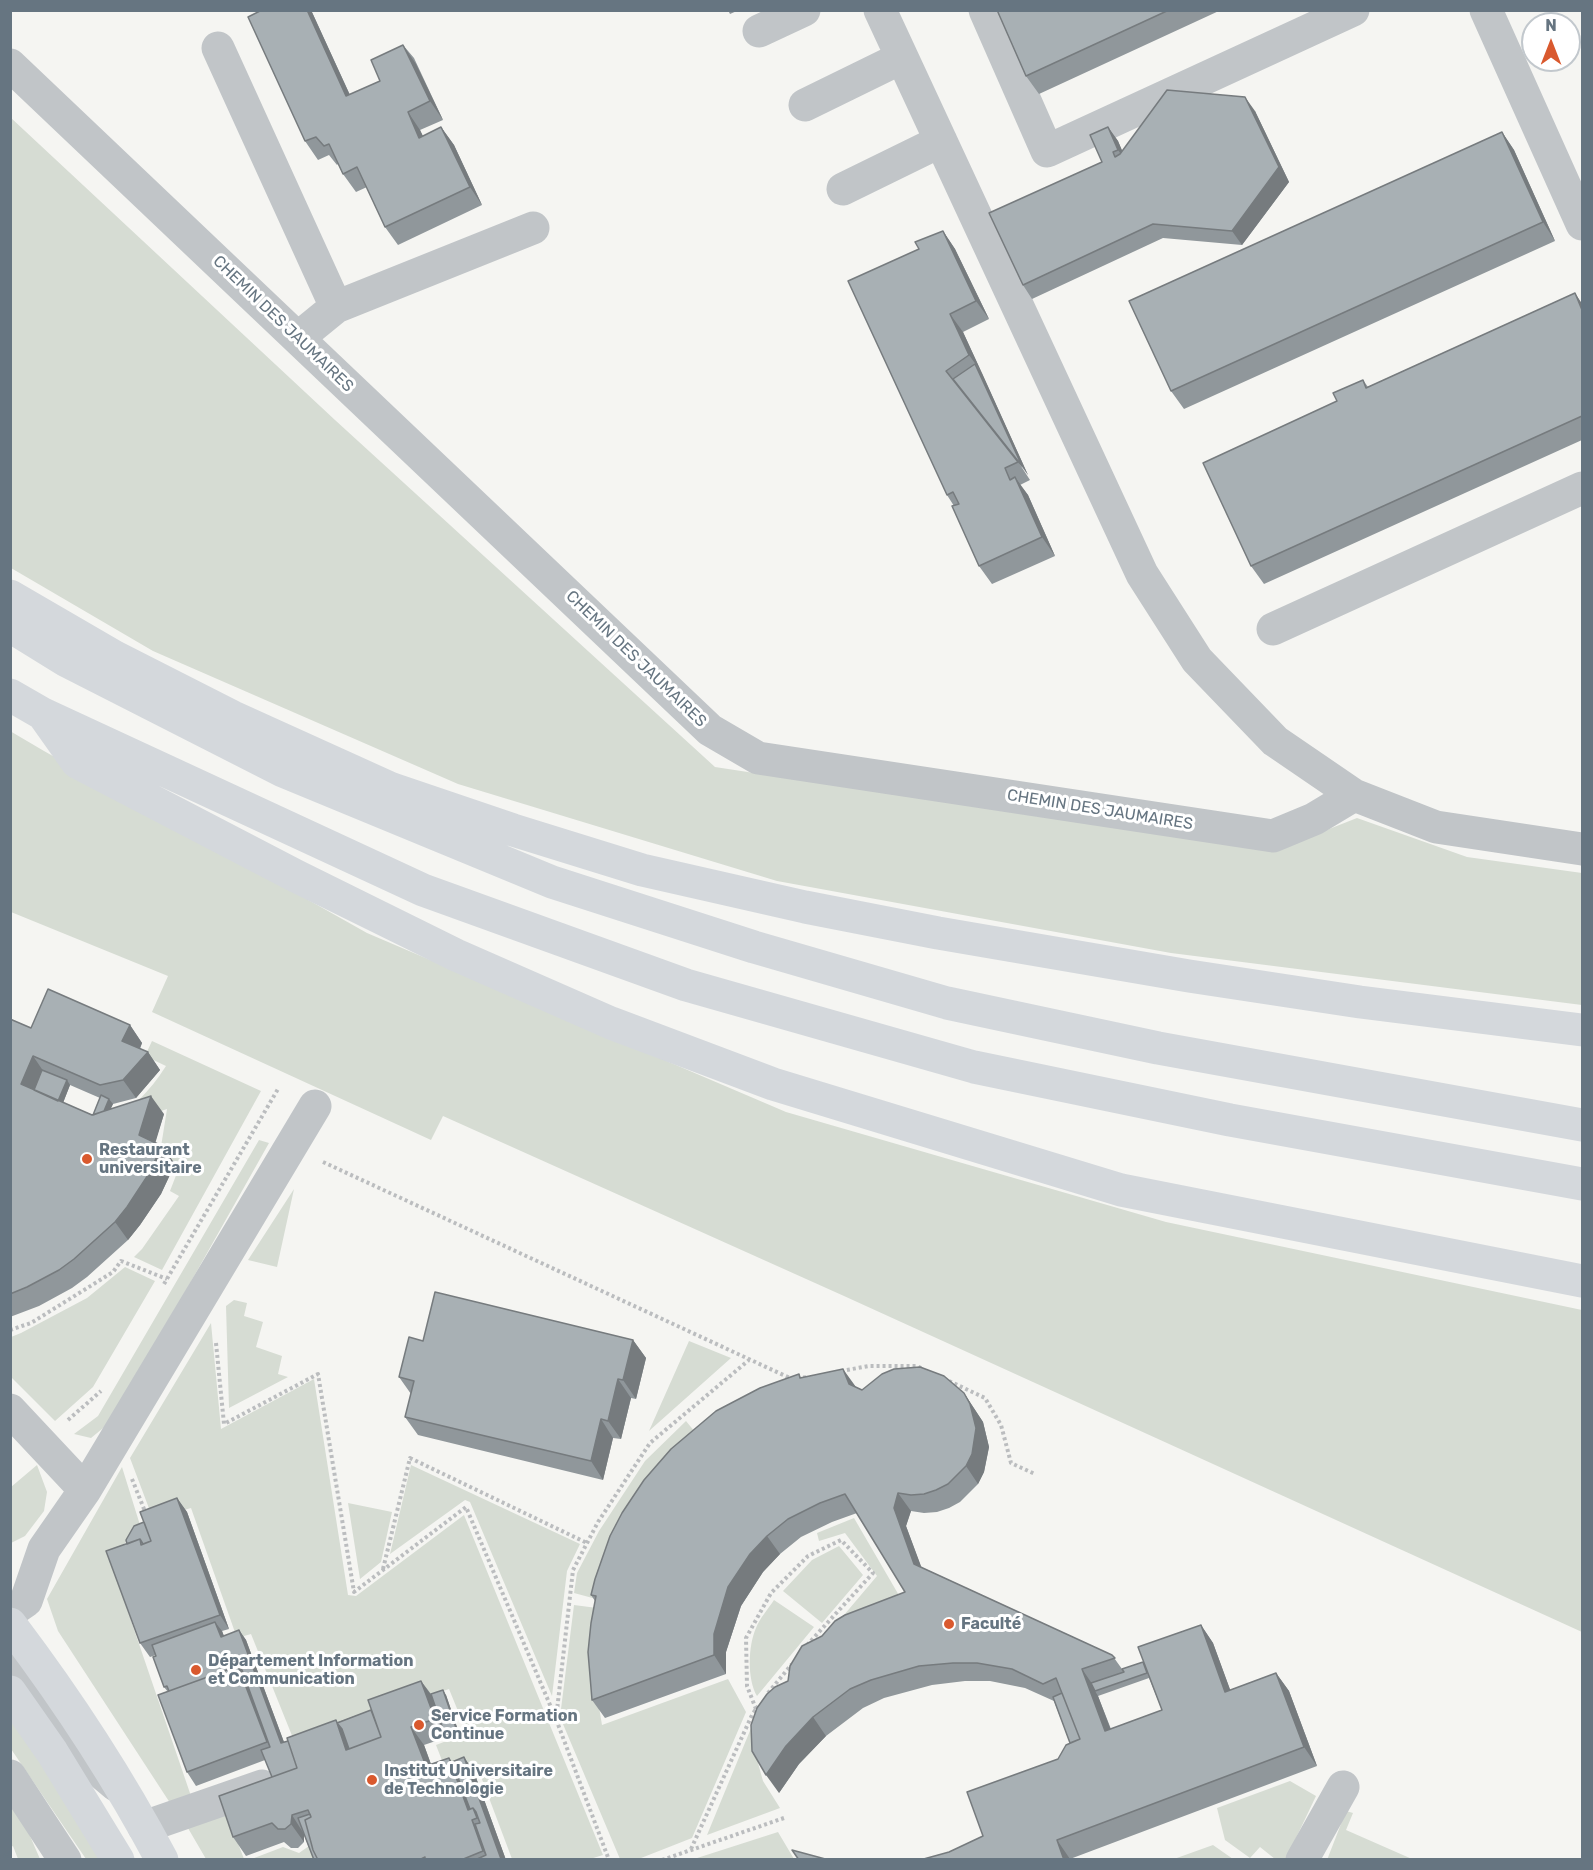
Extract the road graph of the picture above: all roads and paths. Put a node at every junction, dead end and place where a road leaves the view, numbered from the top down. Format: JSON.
{"nodes":[{"id":1,"x":804,"y":10,"type":"edge"},
{"id":2,"x":880,"y":10,"type":"edge"},
{"id":3,"x":985,"y":10,"type":"edge"},
{"id":4,"x":1353,"y":10,"type":"edge"},
{"id":5,"x":1486,"y":10,"type":"edge"},
{"id":6,"x":759,"y":31,"type":"dead end"},
{"id":7,"x":218,"y":48,"type":"dead end"},
{"id":8,"x":902,"y":58,"type":"junction"},
{"id":9,"x":10,"y":65,"type":"edge"},
{"id":10,"x":805,"y":105,"type":"dead end"},
{"id":11,"x":941,"y":141,"type":"junction"},
{"id":12,"x":843,"y":189,"type":"dead end"},
{"id":13,"x":1582,"y":224,"type":"edge"},
{"id":14,"x":533,"y":228,"type":"dead end"},
{"id":15,"x":336,"y":308,"type":"junction"},
{"id":16,"x":298,"y":338,"type":"junction"},
{"id":17,"x":1582,"y":488,"type":"edge"},
{"id":18,"x":10,"y":596,"type":"edge"},
{"id":19,"x":10,"y":626,"type":"edge"},
{"id":20,"x":1273,"y":629,"type":"dead end"},
{"id":21,"x":10,"y":695,"type":"edge"},
{"id":22,"x":43,"y":714,"type":"junction"},
{"id":23,"x":1354,"y":795,"type":"junction"},
{"id":24,"x":1582,"y":849,"type":"edge"},
{"id":25,"x":1582,"y":1030,"type":"edge"},
{"id":26,"x":278,"y":1089,"type":"dead end"},
{"id":27,"x":315,"y":1106,"type":"dead end"},
{"id":28,"x":1582,"y":1125,"type":"edge"},
{"id":29,"x":254,"y":1131,"type":"junction"},
{"id":30,"x":291,"y":1147,"type":"junction"},
{"id":31,"x":1582,"y":1184,"type":"edge"},
{"id":32,"x":167,"y":1279,"type":"junction"},
{"id":33,"x":1582,"y":1281,"type":"edge"},
{"id":34,"x":161,"y":1289,"type":"dead end"},
{"id":35,"x":10,"y":1330,"type":"edge"},
{"id":36,"x":216,"y":1341,"type":"dead end"},
{"id":37,"x":749,"y":1360,"type":"junction"},
{"id":38,"x":927,"y":1370,"type":"edge"},
{"id":39,"x":836,"y":1372,"type":"edge"},
{"id":40,"x":814,"y":1376,"type":"edge"},
{"id":41,"x":946,"y":1379,"type":"edge"},
{"id":42,"x":101,"y":1391,"type":"dead end"},
{"id":43,"x":10,"y":1410,"type":"edge"},
{"id":44,"x":42,"y":1444,"type":"junction"},
{"id":45,"x":1035,"y":1474,"type":"dead end"},
{"id":46,"x":85,"y":1490,"type":"junction"},
{"id":47,"x":587,"y":1543,"type":"junction"},
{"id":48,"x":44,"y":1549,"type":"junction"},
{"id":49,"x":10,"y":1567,"type":"edge"},
{"id":50,"x":383,"y":1570,"type":"junction"},
{"id":51,"x":10,"y":1612,"type":"edge"},
{"id":52,"x":10,"y":1624,"type":"edge"},
{"id":53,"x":801,"y":1653,"type":"edge"},
{"id":54,"x":10,"y":1656,"type":"edge"},
{"id":55,"x":794,"y":1662,"type":"edge"},
{"id":56,"x":10,"y":1692,"type":"edge"},
{"id":57,"x":756,"y":1709,"type":"junction"},
{"id":58,"x":556,"y":1719,"type":"junction"},
{"id":59,"x":10,"y":1776,"type":"edge"},
{"id":60,"x":271,"y":1783,"type":"edge"},
{"id":61,"x":1343,"y":1787,"type":"dead end"},
{"id":62,"x":120,"y":1788,"type":"junction"},
{"id":63,"x":784,"y":1818,"type":"dead end"},
{"id":64,"x":144,"y":1827,"type":"junction"},
{"id":65,"x":691,"y":1850,"type":"junction"},
{"id":66,"x":65,"y":1860,"type":"edge"},
{"id":67,"x":118,"y":1860,"type":"edge"},
{"id":68,"x":162,"y":1860,"type":"edge"},
{"id":69,"x":609,"y":1860,"type":"edge"},
{"id":70,"x":662,"y":1860,"type":"edge"},
{"id":71,"x":1302,"y":1860,"type":"edge"}],
"edges":[{"from":1,"to":6,"type":"street"},
{"from":2,"to":8,"type":"street"},
{"from":3,"to":4,"type":"street"},
{"from":5,"to":13,"type":"street"},
{"from":7,"to":15,"type":"street"},
{"from":8,"to":10,"type":"street"},
{"from":8,"to":11,"type":"street"},
{"from":9,"to":16,"type":"street","name":"CHEMIN DES JAUMAIRES"},
{"from":11,"to":12,"type":"street"},
{"from":11,"to":23,"type":"street"},
{"from":14,"to":15,"type":"street"},
{"from":15,"to":16,"type":"street"},
{"from":16,"to":23,"type":"street","name":"CHEMIN DES JAUMAIRES"},
{"from":17,"to":20,"type":"street"},
{"from":18,"to":25,"type":"main road"},
{"from":19,"to":28,"type":"main road"},
{"from":21,"to":22,"type":"main road"},
{"from":22,"to":31,"type":"main road"},
{"from":22,"to":33,"type":"main road"},
{"from":23,"to":24,"type":"street"},
{"from":26,"to":29,"type":"path"},
{"from":27,"to":30,"type":"street"},
{"from":29,"to":30,"type":"path"},
{"from":29,"to":32,"type":"path"},
{"from":30,"to":37,"type":"path"},
{"from":30,"to":46,"type":"street"},
{"from":32,"to":34,"type":"path"},
{"from":32,"to":35,"type":"path"},
{"from":36,"to":50,"type":"path"},
{"from":37,"to":40,"type":"path"},
{"from":37,"to":47,"type":"path"},
{"from":38,"to":39,"type":"path"},
{"from":41,"to":45,"type":"path"},
{"from":42,"to":44,"type":"path"},
{"from":43,"to":44,"type":"street"},
{"from":44,"to":46,"type":"street"},
{"from":46,"to":48,"type":"street"},
{"from":47,"to":50,"type":"path"},
{"from":47,"to":58,"type":"path"},
{"from":48,"to":49,"type":"street"},
{"from":48,"to":51,"type":"street"},
{"from":50,"to":58,"type":"path"},
{"from":52,"to":62,"type":"main road"},
{"from":53,"to":57,"type":"path"},
{"from":54,"to":62,"type":"street"},
{"from":55,"to":57,"type":"path"},
{"from":56,"to":67,"type":"main road"},
{"from":57,"to":65,"type":"path"},
{"from":58,"to":69,"type":"path"},
{"from":59,"to":66,"type":"street"},
{"from":60,"to":64,"type":"street"},
{"from":61,"to":71,"type":"street"},
{"from":62,"to":64,"type":"main road"},
{"from":63,"to":65,"type":"path"},
{"from":64,"to":68,"type":"main road"},
{"from":65,"to":70,"type":"path"}]}
